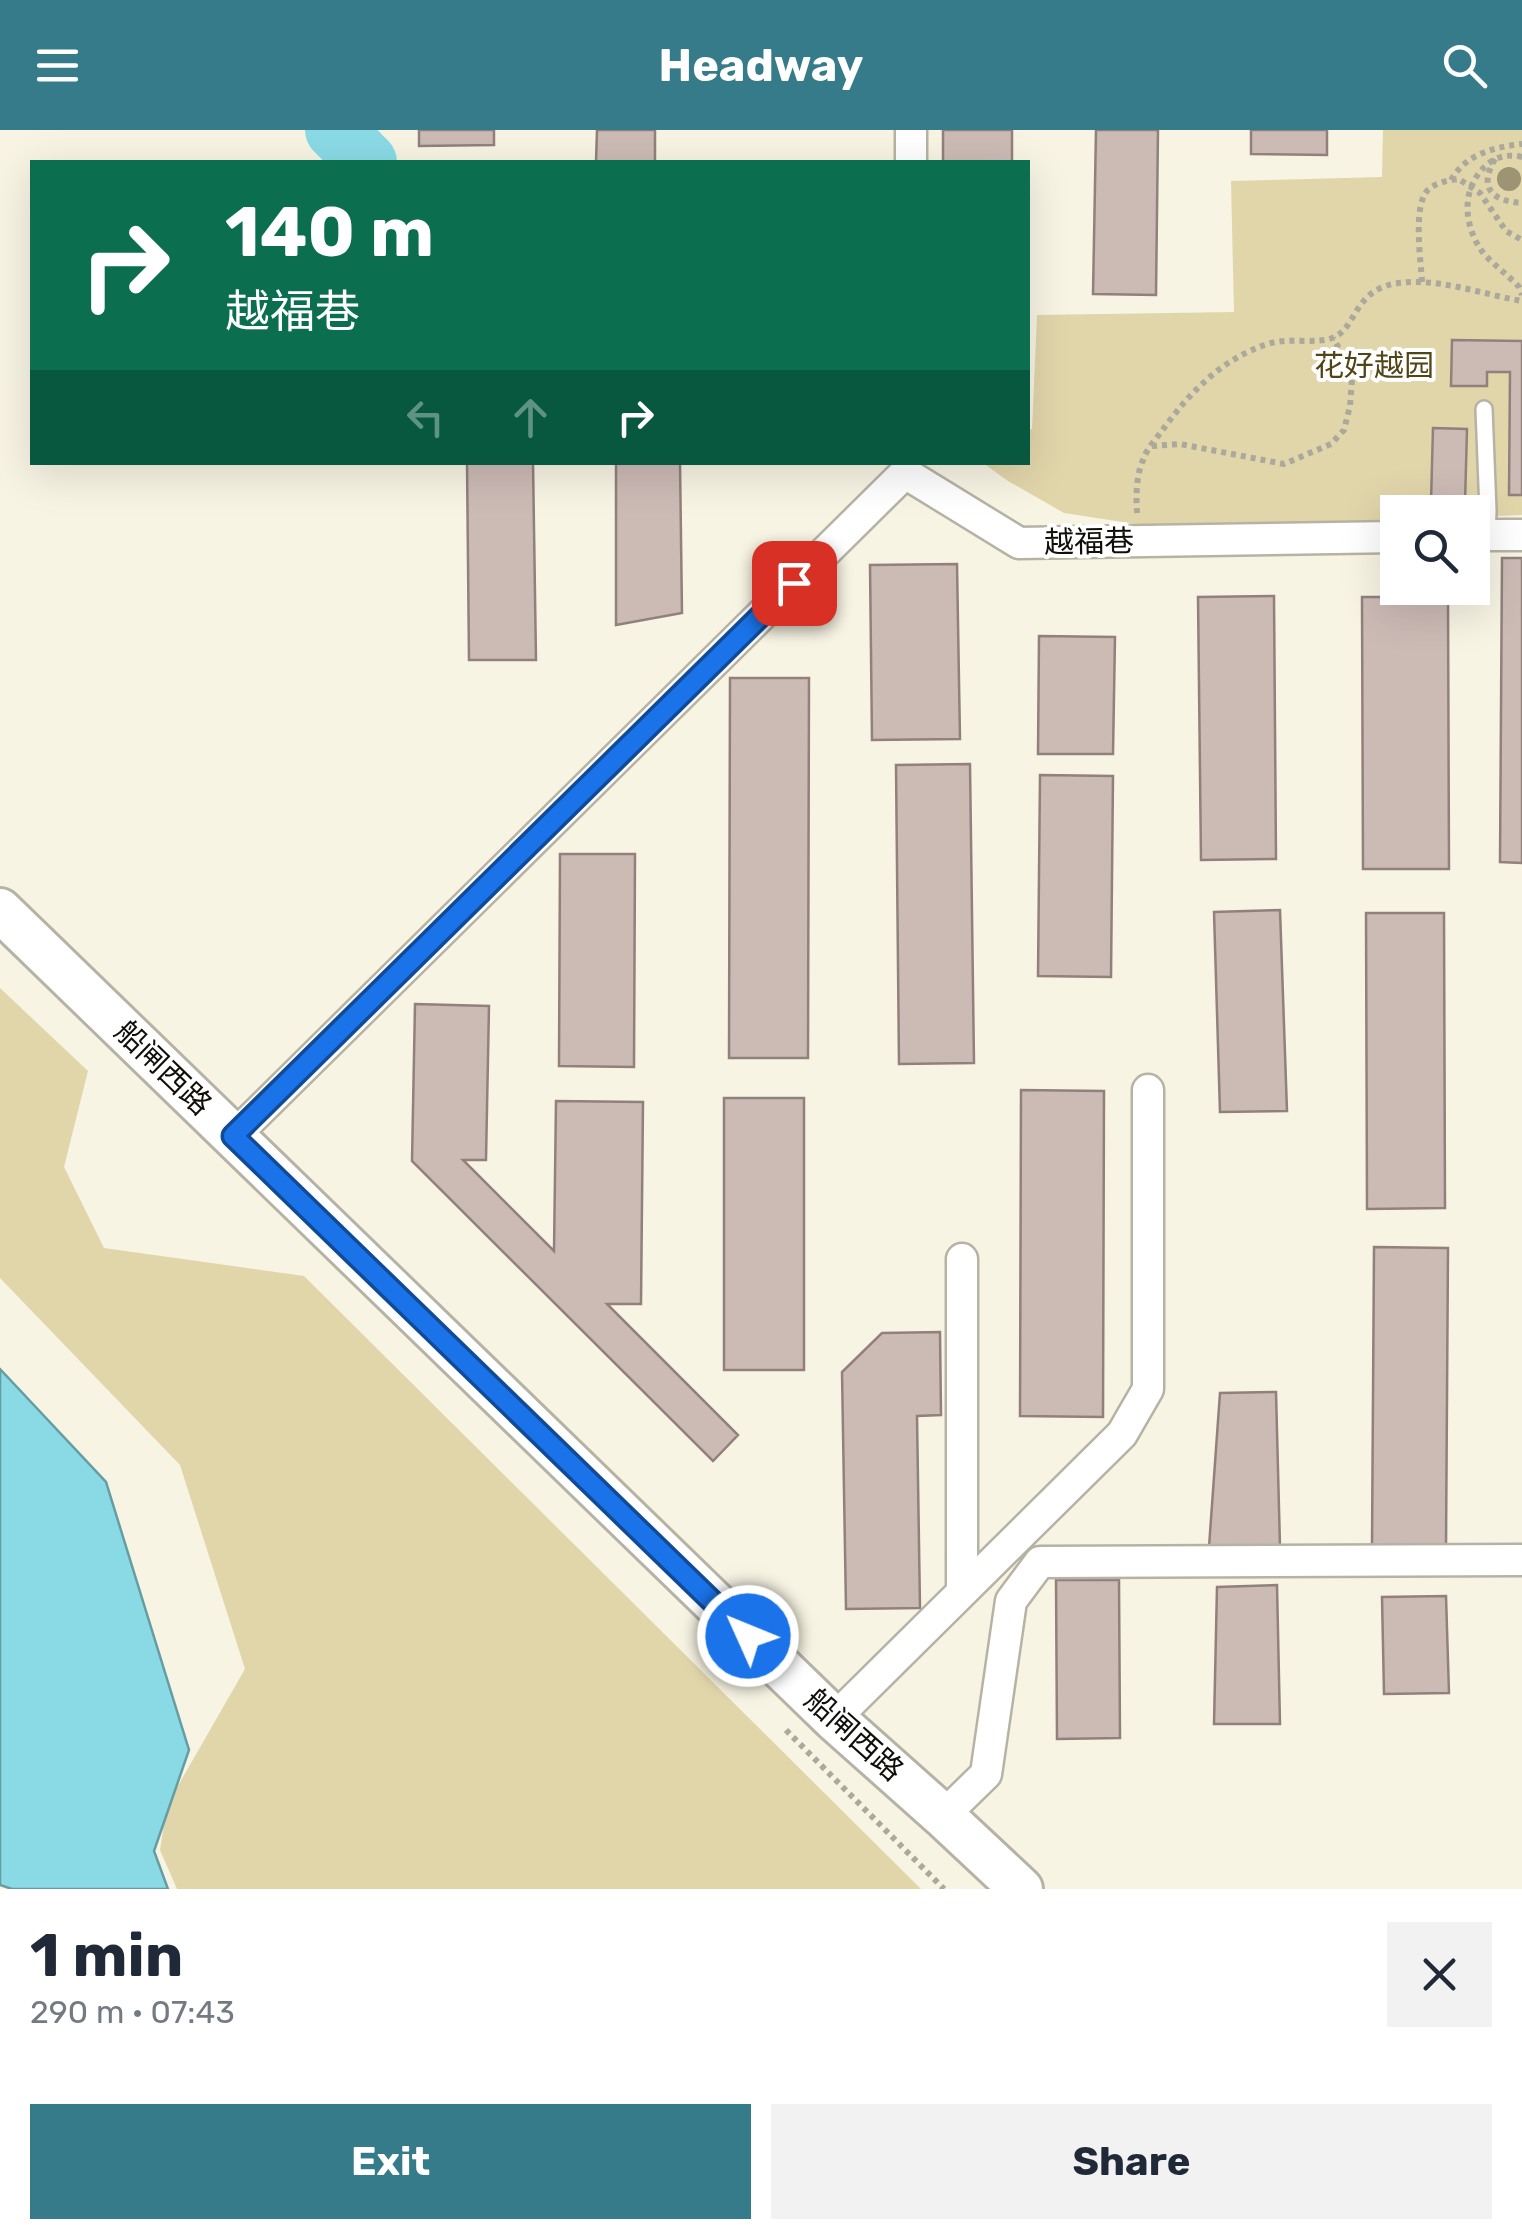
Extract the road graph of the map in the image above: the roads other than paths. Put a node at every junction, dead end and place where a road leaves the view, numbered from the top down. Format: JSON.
{"nodes":[{"id":1,"x":911,"y":130,"type":"edge"},
{"id":2,"x":910,"y":160,"type":"edge"},
{"id":3,"x":1484,"y":408,"type":"dead end"},
{"id":4,"x":906,"y":468,"type":"edge"},
{"id":5,"x":1487,"y":495,"type":"edge"},
{"id":6,"x":1490,"y":535,"type":"edge"},
{"id":7,"x":1522,"y":535,"type":"edge"},
{"id":8,"x":1380,"y":536,"type":"edge"},
{"id":9,"x":0,"y":910,"type":"edge"},
{"id":10,"x":1148,"y":1090,"type":"dead end"},
{"id":11,"x":233,"y":1136,"type":"junction"},
{"id":12,"x":962,"y":1259,"type":"dead end"},
{"id":13,"x":1522,"y":1560,"type":"edge"},
{"id":14,"x":962,"y":1592,"type":"junction"},
{"id":15,"x":834,"y":1719,"type":"junction"},
{"id":16,"x":943,"y":1816,"type":"junction"},
{"id":17,"x":1021,"y":1889,"type":"edge"}],
"edges":[{"from":1,"to":2,"type":"street"},
{"from":3,"to":5,"type":"lane"},
{"from":4,"to":8,"type":"street","name":"越福巷"},
{"from":4,"to":11,"type":"street","name":"越福巷"},
{"from":6,"to":7,"type":"street"},
{"from":9,"to":11,"type":"street","name":"船闸西路"},
{"from":10,"to":14,"type":"street"},
{"from":11,"to":15,"type":"street","name":"船闸西路"},
{"from":12,"to":14,"type":"street"},
{"from":13,"to":16,"type":"street"},
{"from":14,"to":15,"type":"street"},
{"from":15,"to":16,"type":"street","name":"船闸西路"},
{"from":16,"to":17,"type":"street","name":"船闸西路"}]}
